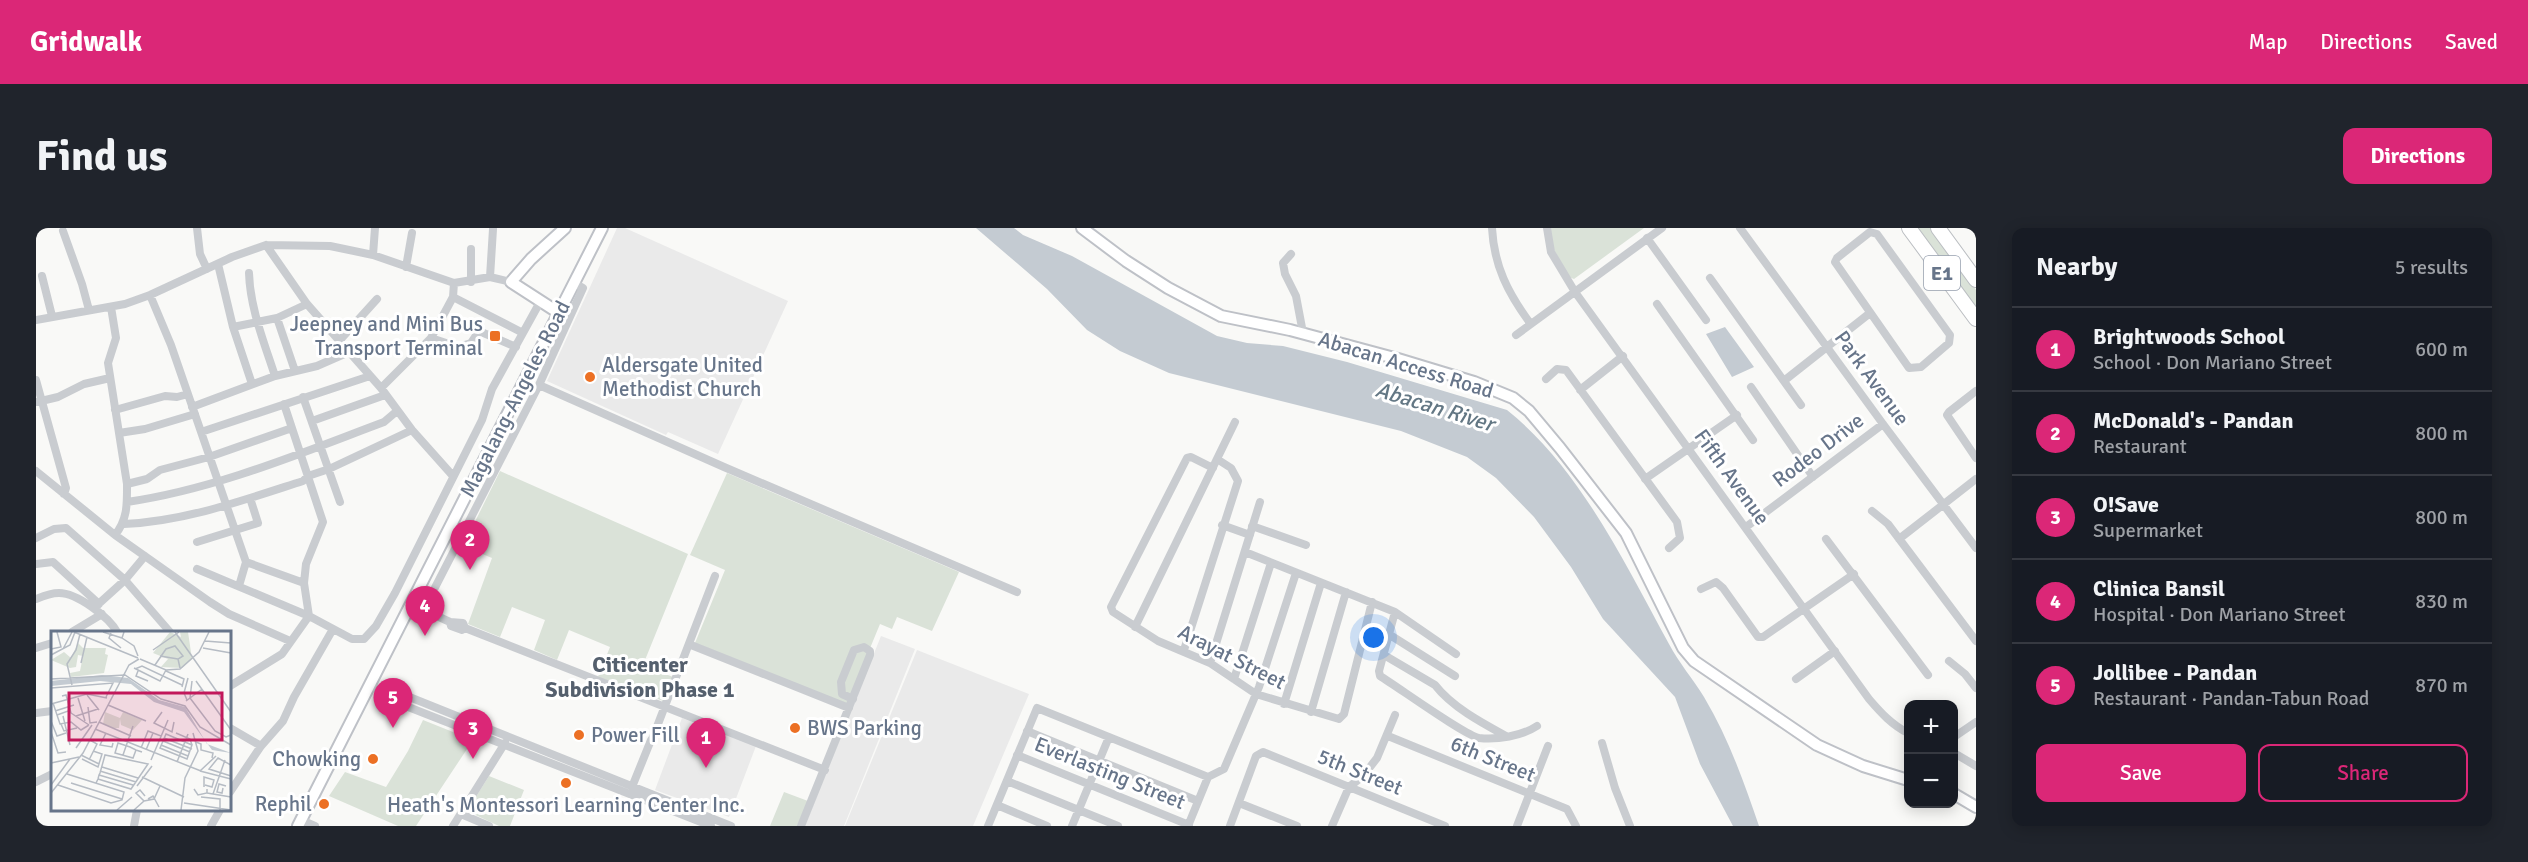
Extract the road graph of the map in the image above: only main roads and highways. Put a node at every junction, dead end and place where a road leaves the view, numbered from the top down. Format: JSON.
{"nodes":[{"id":1,"x":1909,"y":228,"type":"edge"},
{"id":2,"x":1938,"y":228,"type":"edge"},
{"id":3,"x":1976,"y":280,"type":"edge"},
{"id":4,"x":1976,"y":319,"type":"edge"}],
"edges":[{"from":1,"to":4,"type":"highway","number":"E1"},
{"from":2,"to":3,"type":"highway","number":"E1"}]}
